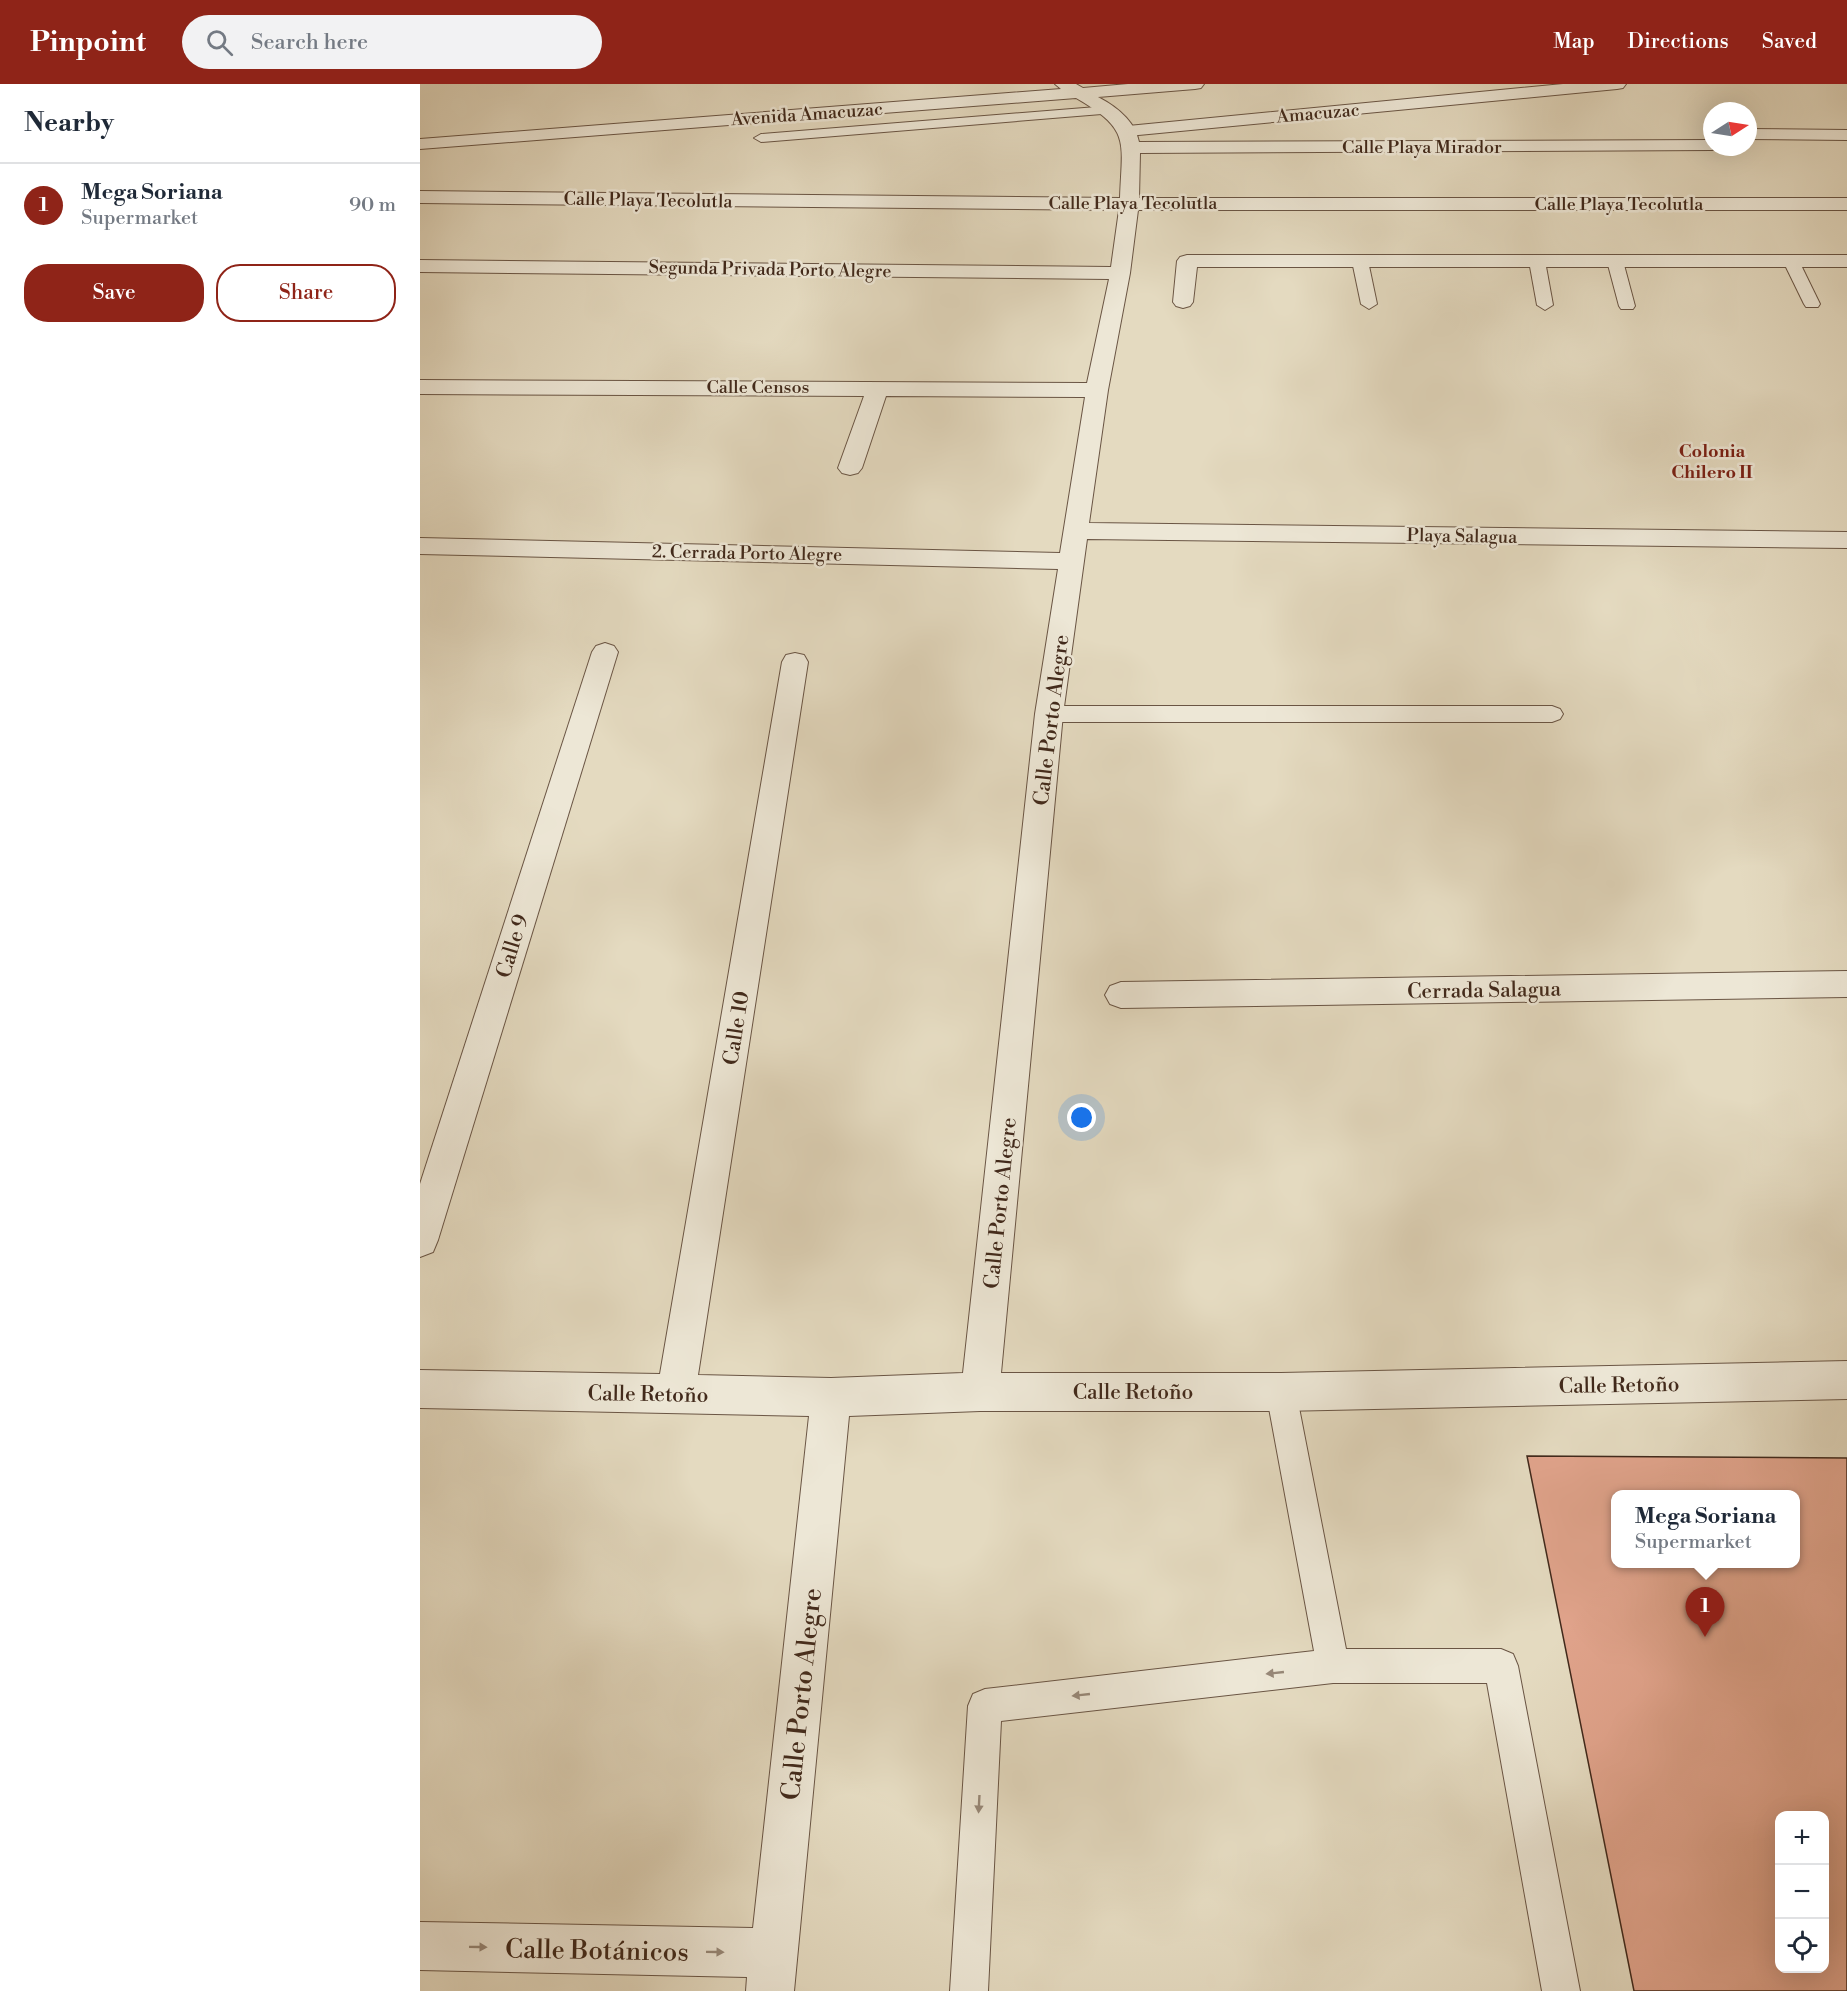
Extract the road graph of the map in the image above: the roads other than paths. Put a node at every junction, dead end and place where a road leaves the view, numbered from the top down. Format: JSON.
{"nodes":[{"id":1,"x":1195,"y":84,"type":"edge"},
{"id":2,"x":1617,"y":84,"type":"edge"},
{"id":3,"x":1073,"y":89,"type":"edge"},
{"id":4,"x":1109,"y":110,"type":"junction"},
{"id":5,"x":1296,"y":129,"type":"dead end"},
{"id":6,"x":1703,"y":133,"type":"edge"},
{"id":7,"x":1757,"y":134,"type":"edge"},
{"id":8,"x":1847,"y":135,"type":"edge"},
{"id":9,"x":761,"y":138,"type":"dead end"},
{"id":10,"x":1130,"y":139,"type":"junction"},
{"id":11,"x":420,"y":144,"type":"edge"},
{"id":12,"x":1847,"y":144,"type":"edge"},
{"id":13,"x":1703,"y":145,"type":"edge"},
{"id":14,"x":1757,"y":145,"type":"edge"},
{"id":15,"x":420,"y":198,"type":"edge"},
{"id":16,"x":1129,"y":204,"type":"junction"},
{"id":17,"x":1847,"y":204,"type":"edge"},
{"id":18,"x":1360,"y":261,"type":"junction"},
{"id":19,"x":1537,"y":261,"type":"junction"},
{"id":20,"x":1615,"y":261,"type":"junction"},
{"id":21,"x":1791,"y":261,"type":"junction"},
{"id":22,"x":1847,"y":261,"type":"edge"},
{"id":23,"x":420,"y":266,"type":"edge"},
{"id":24,"x":1120,"y":273,"type":"junction"},
{"id":25,"x":1183,"y":302,"type":"dead end"},
{"id":26,"x":1369,"y":304,"type":"dead end"},
{"id":27,"x":1812,"y":304,"type":"dead end"},
{"id":28,"x":1545,"y":305,"type":"dead end"},
{"id":29,"x":1628,"y":306,"type":"dead end"},
{"id":30,"x":420,"y":387,"type":"edge"},
{"id":31,"x":878,"y":387,"type":"junction"},
{"id":32,"x":1097,"y":390,"type":"junction"},
{"id":33,"x":850,"y":468,"type":"dead end"},
{"id":34,"x":1076,"y":531,"type":"junction"},
{"id":35,"x":1847,"y":540,"type":"edge"},
{"id":36,"x":420,"y":546,"type":"edge"},
{"id":37,"x":1073,"y":561,"type":"junction"},
{"id":38,"x":605,"y":652,"type":"dead end"},
{"id":39,"x":795,"y":662,"type":"dead end"},
{"id":40,"x":1049,"y":714,"type":"junction"},
{"id":41,"x":1552,"y":714,"type":"dead end"},
{"id":42,"x":1847,"y":984,"type":"edge"},
{"id":43,"x":1121,"y":995,"type":"dead end"},
{"id":44,"x":420,"y":1240,"type":"edge"},
{"id":45,"x":1847,"y":1380,"type":"edge"},
{"id":46,"x":420,"y":1389,"type":"edge"},
{"id":47,"x":980,"y":1392,"type":"junction"},
{"id":48,"x":1281,"y":1392,"type":"junction"},
{"id":49,"x":676,"y":1395,"type":"junction"},
{"id":50,"x":831,"y":1397,"type":"junction"},
{"id":51,"x":1333,"y":1666,"type":"junction"},
{"id":52,"x":420,"y":1946,"type":"edge"},
{"id":53,"x":772,"y":1972,"type":"edge"},
{"id":54,"x":969,"y":1991,"type":"edge"},
{"id":55,"x":1561,"y":1991,"type":"edge"}],
"edges":[{"from":1,"to":3,"type":"street","name":"Avenida Amacuzac"},
{"from":2,"to":10,"type":"street","name":"Amacuzac"},
{"from":3,"to":4,"type":"street"},
{"from":3,"to":11,"type":"street","name":"Avenida Amacuzac"},
{"from":4,"to":9,"type":"lane"},
{"from":4,"to":10,"type":"street"},
{"from":5,"to":6,"type":"street"},
{"from":7,"to":8,"type":"street"},
{"from":10,"to":13,"type":"street","name":"Calle Playa Mirador"},
{"from":10,"to":16,"type":"street","name":"Calle Porto Alegre"},
{"from":12,"to":14,"type":"street"},
{"from":15,"to":16,"type":"street","name":"Calle Playa Tecolutla"},
{"from":16,"to":17,"type":"street","name":"Calle Playa Tecolutla"},
{"from":16,"to":24,"type":"street","name":"Calle Porto Alegre"},
{"from":18,"to":19,"type":"street"},
{"from":18,"to":25,"type":"street"},
{"from":18,"to":26,"type":"lane"},
{"from":19,"to":20,"type":"street"},
{"from":19,"to":28,"type":"lane"},
{"from":20,"to":21,"type":"street"},
{"from":20,"to":29,"type":"lane"},
{"from":21,"to":22,"type":"street"},
{"from":21,"to":27,"type":"lane"},
{"from":23,"to":24,"type":"street","name":"Segunda Privada Porto Alegre"},
{"from":24,"to":32,"type":"street","name":"Calle Porto Alegre"},
{"from":30,"to":31,"type":"street","name":"Calle Censos"},
{"from":31,"to":32,"type":"street","name":"Calle Censos"},
{"from":31,"to":33,"type":"street"},
{"from":32,"to":34,"type":"street","name":"Calle Porto Alegre"},
{"from":34,"to":35,"type":"street","name":"Playa Salagua"},
{"from":34,"to":37,"type":"street","name":"Calle Porto Alegre"},
{"from":36,"to":37,"type":"street","name":"2. Cerrada Porto Alegre"},
{"from":37,"to":40,"type":"street","name":"Calle Porto Alegre"},
{"from":38,"to":44,"type":"street","name":"Calle 9"},
{"from":39,"to":49,"type":"street","name":"Calle 10"},
{"from":40,"to":41,"type":"lane"},
{"from":40,"to":47,"type":"street","name":"Calle Porto Alegre"},
{"from":42,"to":43,"type":"street","name":"Cerrada Salagua"},
{"from":45,"to":48,"type":"street","name":"Calle Retoño"},
{"from":46,"to":49,"type":"street","name":"Calle Retoño"},
{"from":47,"to":48,"type":"street","name":"Calle Retoño"},
{"from":47,"to":50,"type":"street","name":"Calle Retoño"},
{"from":48,"to":51,"type":"lane"},
{"from":49,"to":50,"type":"street","name":"Calle Retoño"},
{"from":50,"to":53,"type":"street","name":"Calle Porto Alegre"},
{"from":51,"to":54,"type":"lane","one_way":true},
{"from":51,"to":55,"type":"lane"},
{"from":52,"to":53,"type":"street","name":"Calle Botánicos","one_way":true}]}
